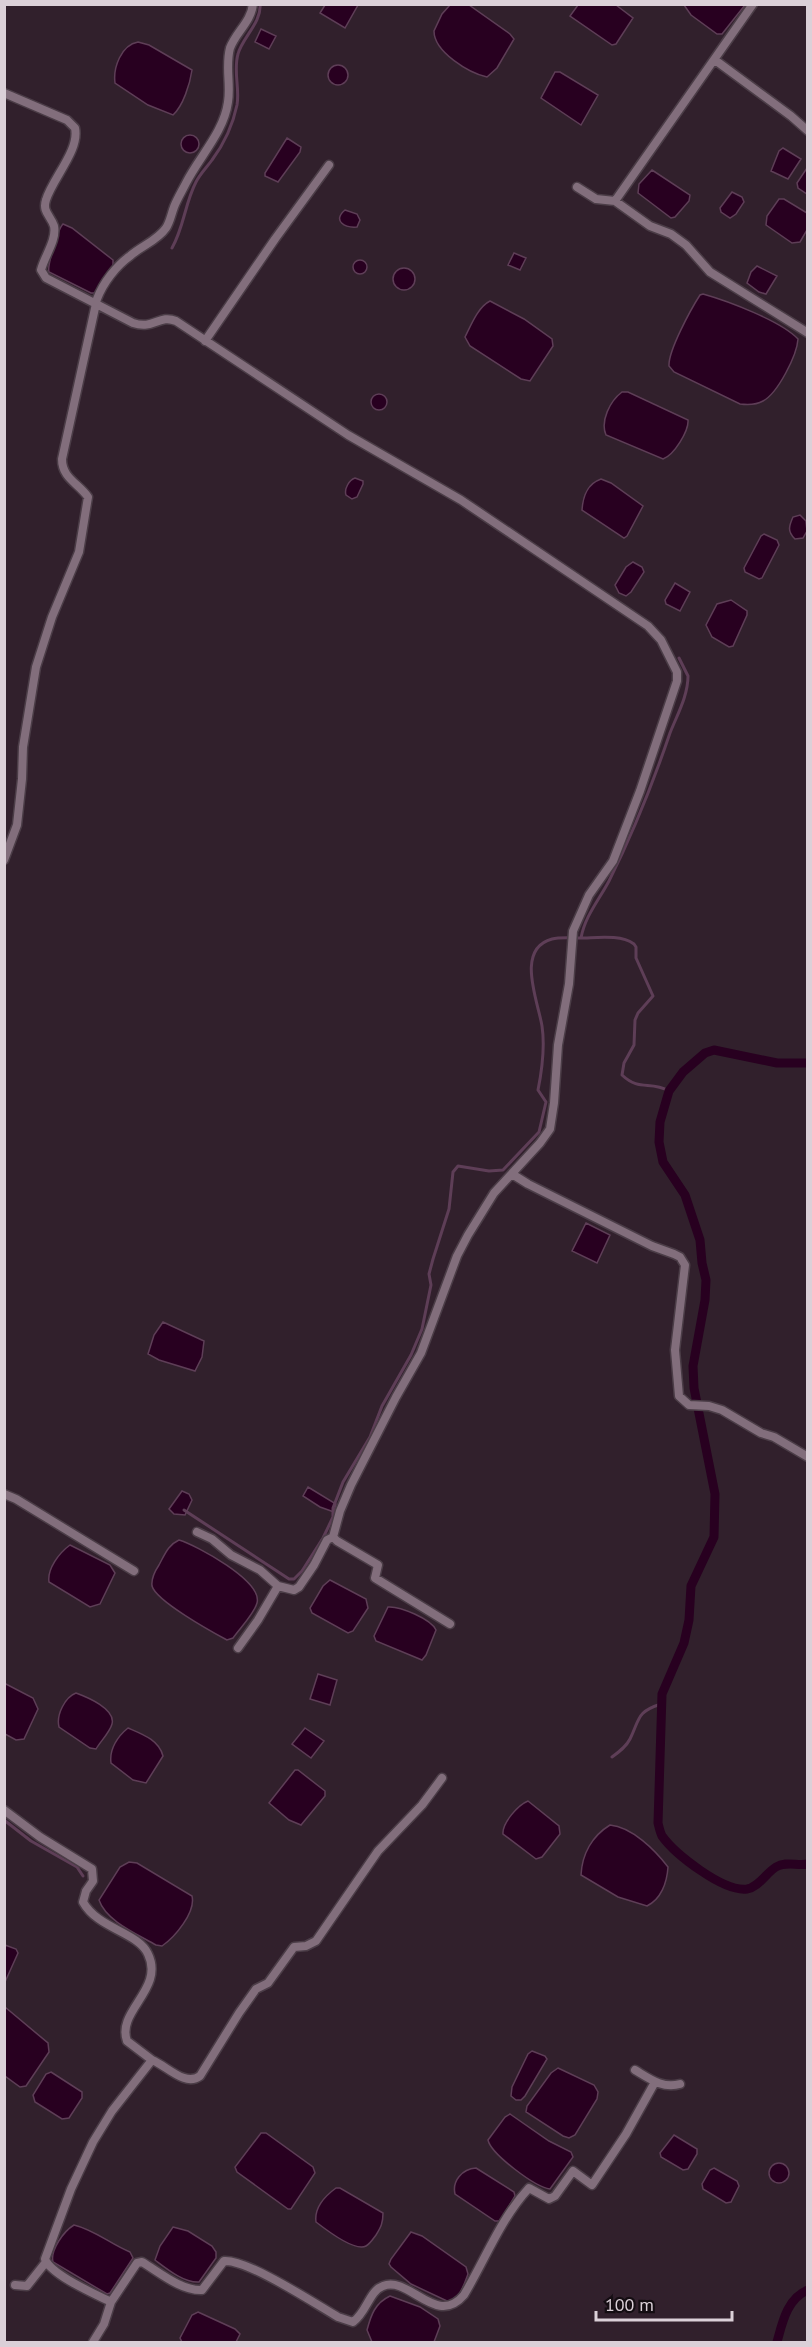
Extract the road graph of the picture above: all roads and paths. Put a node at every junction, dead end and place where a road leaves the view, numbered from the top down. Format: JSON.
{"nodes":[{"id":1,"x":253,"y":4,"type":"edge"},
{"id":2,"x":753,"y":4,"type":"edge"},
{"id":3,"x":715,"y":60,"type":"junction"},
{"id":4,"x":4,"y":93,"type":"edge"},
{"id":5,"x":807,"y":131,"type":"edge"},
{"id":6,"x":329,"y":165,"type":"dead end"},
{"id":7,"x":577,"y":187,"type":"dead end"},
{"id":8,"x":615,"y":201,"type":"junction"},
{"id":9,"x":96,"y":304,"type":"junction"},
{"id":10,"x":807,"y":333,"type":"edge"},
{"id":11,"x":205,"y":341,"type":"junction"},
{"id":12,"x":4,"y":860,"type":"edge"},
{"id":13,"x":512,"y":1174,"type":"junction"},
{"id":14,"x":807,"y":1456,"type":"edge"},
{"id":15,"x":4,"y":1494,"type":"edge"},
{"id":16,"x":198,"y":1532,"type":"dead end"},
{"id":17,"x":333,"y":1537,"type":"junction"},
{"id":18,"x":134,"y":1571,"type":"dead end"},
{"id":19,"x":278,"y":1586,"type":"junction"},
{"id":20,"x":450,"y":1624,"type":"dead end"},
{"id":21,"x":238,"y":1648,"type":"dead end"},
{"id":22,"x":442,"y":1778,"type":"dead end"},
{"id":23,"x":4,"y":1810,"type":"edge"},
{"id":24,"x":152,"y":2060,"type":"junction"},
{"id":25,"x":635,"y":2070,"type":"dead end"},
{"id":26,"x":655,"y":2082,"type":"junction"},
{"id":27,"x":680,"y":2084,"type":"dead end"},
{"id":28,"x":46,"y":2262,"type":"junction"},
{"id":29,"x":15,"y":2285,"type":"dead end"},
{"id":30,"x":111,"y":2302,"type":"junction"},
{"id":31,"x":93,"y":2343,"type":"edge"}],
"edges":[{"from":1,"to":9,"type":"street"},
{"from":2,"to":3,"type":"street"},
{"from":3,"to":5,"type":"street"},
{"from":3,"to":8,"type":"street"},
{"from":4,"to":9,"type":"street"},
{"from":6,"to":11,"type":"street"},
{"from":7,"to":8,"type":"street"},
{"from":8,"to":10,"type":"street"},
{"from":9,"to":11,"type":"street"},
{"from":9,"to":12,"type":"street"},
{"from":11,"to":13,"type":"street"},
{"from":13,"to":14,"type":"street"},
{"from":13,"to":17,"type":"street"},
{"from":15,"to":18,"type":"street"},
{"from":16,"to":19,"type":"street"},
{"from":17,"to":19,"type":"street"},
{"from":17,"to":20,"type":"street"},
{"from":19,"to":21,"type":"street"},
{"from":22,"to":24,"type":"street"},
{"from":23,"to":24,"type":"street"},
{"from":24,"to":28,"type":"street"},
{"from":25,"to":26,"type":"street"},
{"from":26,"to":27,"type":"street"},
{"from":26,"to":30,"type":"street"},
{"from":28,"to":29,"type":"street"},
{"from":28,"to":30,"type":"street"},
{"from":30,"to":31,"type":"street"}]}
